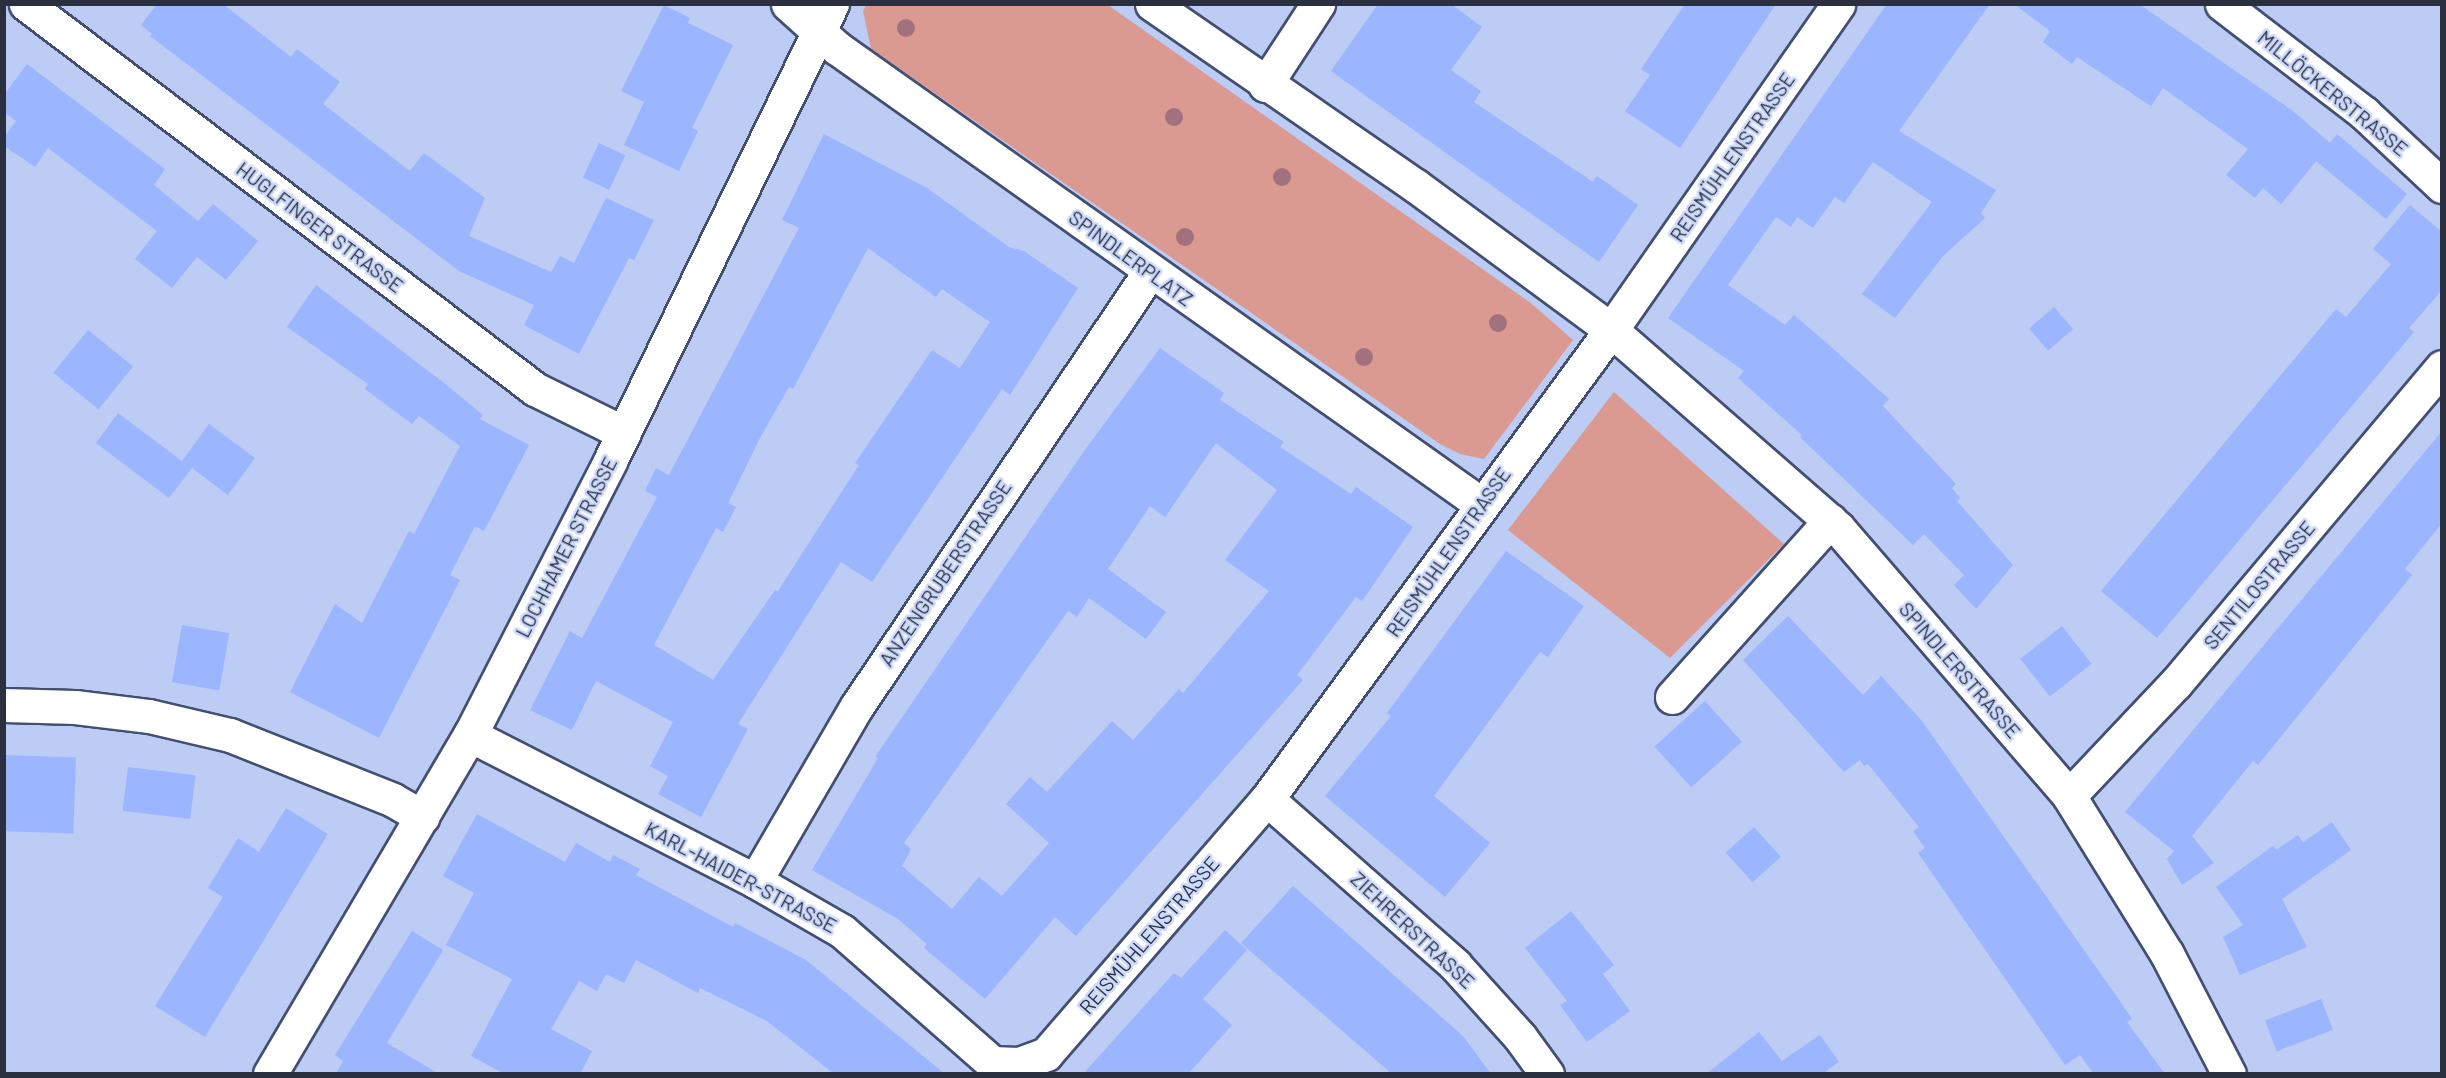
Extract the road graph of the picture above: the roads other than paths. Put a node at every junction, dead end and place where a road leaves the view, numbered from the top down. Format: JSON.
{"nodes":[{"id":1,"x":26,"y":4,"type":"edge"},
{"id":2,"x":788,"y":4,"type":"edge"},
{"id":3,"x":1152,"y":4,"type":"edge"},
{"id":4,"x":1318,"y":4,"type":"edge"},
{"id":5,"x":1838,"y":4,"type":"edge"},
{"id":6,"x":2222,"y":4,"type":"edge"},
{"id":7,"x":825,"y":18,"type":"edge"},
{"id":8,"x":1265,"y":85,"type":"junction"},
{"id":9,"x":2442,"y":186,"type":"edge"},
{"id":10,"x":1149,"y":273,"type":"junction"},
{"id":11,"x":1611,"y":330,"type":"junction"},
{"id":12,"x":2442,"y":367,"type":"edge"},
{"id":13,"x":624,"y":433,"type":"junction"},
{"id":14,"x":1481,"y":504,"type":"junction"},
{"id":15,"x":1830,"y":521,"type":"junction"},
{"id":16,"x":1672,"y":697,"type":"dead end"},
{"id":17,"x":4,"y":705,"type":"edge"},
{"id":18,"x":470,"y":735,"type":"junction"},
{"id":19,"x":2069,"y":796,"type":"junction"},
{"id":20,"x":1267,"y":799,"type":"junction"},
{"id":21,"x":423,"y":816,"type":"junction"},
{"id":22,"x":755,"y":882,"type":"junction"},
{"id":23,"x":1019,"y":1064,"type":"joint"},
{"id":24,"x":270,"y":1074,"type":"edge"},
{"id":25,"x":1547,"y":1074,"type":"edge"},
{"id":26,"x":2229,"y":1074,"type":"edge"}],
"edges":[{"from":1,"to":13,"type":"street","name":"HUGLFINGER STRASSE"},
{"from":2,"to":7,"type":"street","name":"SPINDLERPLATZ"},
{"from":3,"to":8,"type":"street"},
{"from":4,"to":8,"type":"street"},
{"from":5,"to":11,"type":"street","name":"REISMÜHLENSTRASSE"},
{"from":6,"to":9,"type":"street","name":"MILLÖCKERSTRASSE"},
{"from":7,"to":10,"type":"street","name":"SPINDLERPLATZ"},
{"from":7,"to":13,"type":"street","name":"LOCHHAMER STRASSE"},
{"from":8,"to":11,"type":"street"},
{"from":10,"to":14,"type":"street","name":"SPINDLERPLATZ"},
{"from":10,"to":22,"type":"street","name":"ANZENGRUBERSTRASSE"},
{"from":11,"to":14,"type":"street","name":"REISMÜHLENSTRASSE"},
{"from":11,"to":15,"type":"street","name":"SPINDLERSTRASSE"},
{"from":12,"to":19,"type":"street","name":"SENTILOSTRASSE"},
{"from":13,"to":18,"type":"street","name":"LOCHHAMER STRASSE"},
{"from":14,"to":20,"type":"street","name":"REISMÜHLENSTRASSE"},
{"from":15,"to":16,"type":"street"},
{"from":15,"to":19,"type":"street","name":"SPINDLERSTRASSE"},
{"from":17,"to":21,"type":"street"},
{"from":18,"to":21,"type":"street","name":"LOCHHAMER STRASSE"},
{"from":18,"to":22,"type":"street","name":"KARL-HAIDER-STRASSE"},
{"from":19,"to":26,"type":"street","name":"SPINDLERSTRASSE"},
{"from":20,"to":23,"type":"street","name":"REISMÜHLENSTRASSE"},
{"from":20,"to":25,"type":"street","name":"ZIEHRERSTRASSE"},
{"from":21,"to":24,"type":"street","name":"LOCHHAMER STRASSE"},
{"from":22,"to":23,"type":"street","name":"KARL-HAIDER-STRASSE"}]}
